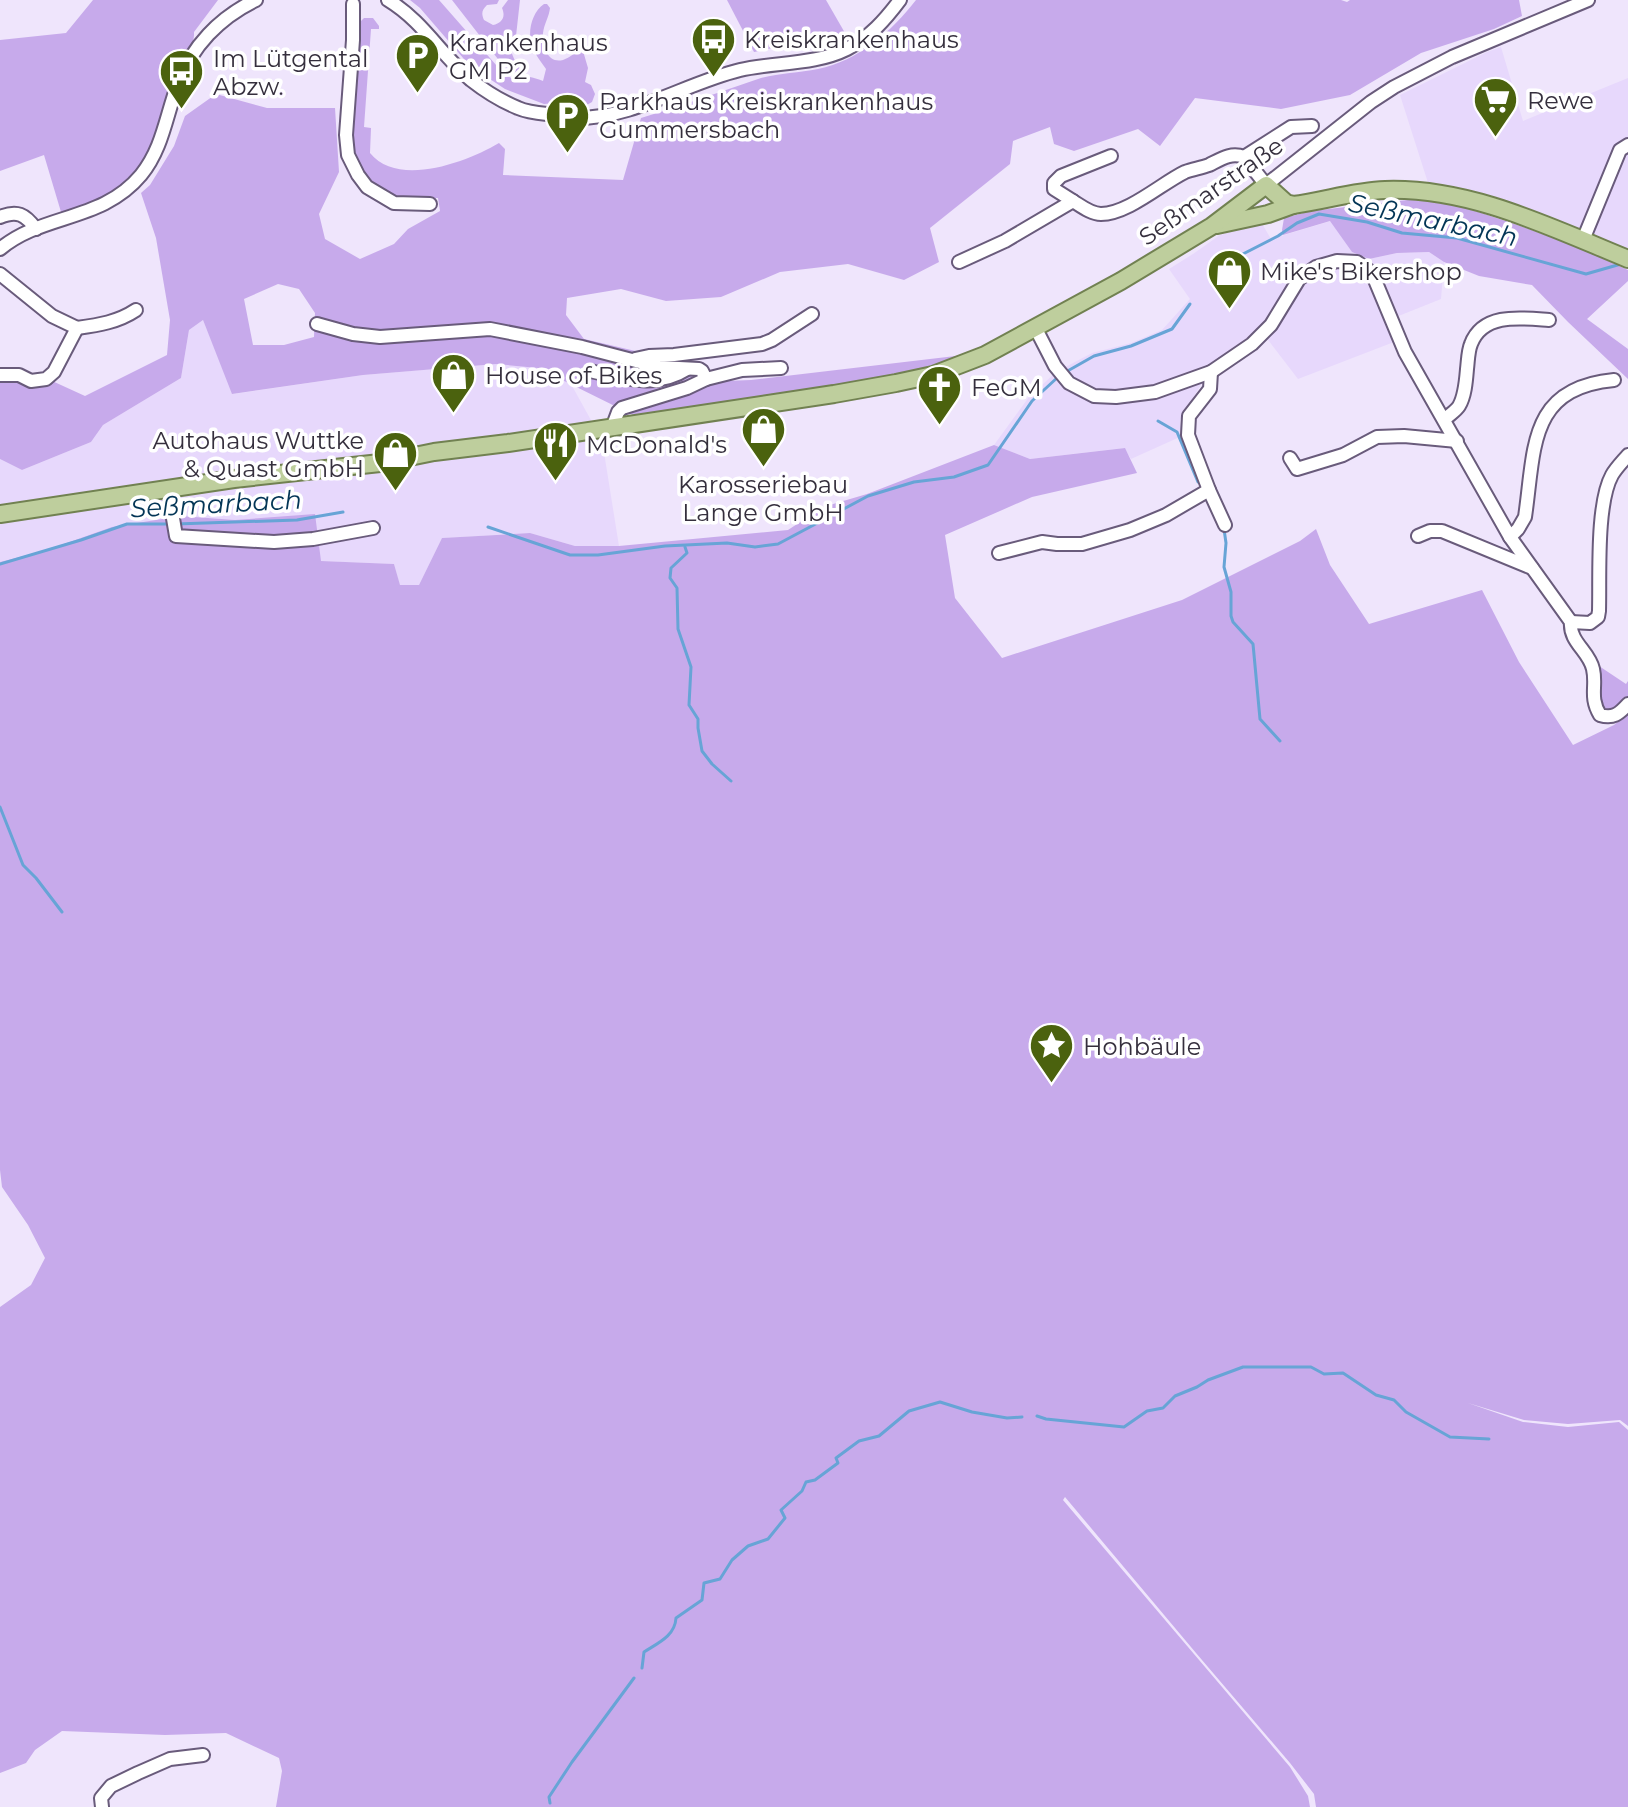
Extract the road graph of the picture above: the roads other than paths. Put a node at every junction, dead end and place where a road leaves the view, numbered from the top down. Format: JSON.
{"nodes":[{"id":1,"x":256,"y":0,"type":"edge"},
{"id":2,"x":388,"y":0,"type":"edge"},
{"id":3,"x":900,"y":0,"type":"edge"},
{"id":4,"x":1588,"y":0,"type":"edge"},
{"id":5,"x":353,"y":1,"type":"edge"},
{"id":6,"x":1312,"y":126,"type":"dead end"},
{"id":7,"x":1628,"y":145,"type":"edge"},
{"id":8,"x":1111,"y":156,"type":"dead end"},
{"id":9,"x":1244,"y":157,"type":"junction"},
{"id":10,"x":1266,"y":185,"type":"junction"},
{"id":11,"x":1073,"y":201,"type":"junction"},
{"id":12,"x":430,"y":204,"type":"dead end"},
{"id":13,"x":1293,"y":205,"type":"junction"},
{"id":14,"x":0,"y":217,"type":"edge"},
{"id":15,"x":1212,"y":226,"type":"junction"},
{"id":16,"x":36,"y":229,"type":"junction"},
{"id":17,"x":1583,"y":240,"type":"junction"},
{"id":18,"x":0,"y":249,"type":"edge"},
{"id":19,"x":1628,"y":259,"type":"edge"},
{"id":20,"x":959,"y":262,"type":"dead end"},
{"id":21,"x":0,"y":274,"type":"edge"},
{"id":22,"x":136,"y":310,"type":"dead end"},
{"id":23,"x":812,"y":314,"type":"dead end"},
{"id":24,"x":1549,"y":320,"type":"dead end"},
{"id":25,"x":317,"y":324,"type":"dead end"},
{"id":26,"x":77,"y":328,"type":"junction"},
{"id":27,"x":1036,"y":329,"type":"junction"},
{"id":28,"x":632,"y":360,"type":"junction"},
{"id":29,"x":781,"y":368,"type":"dead end"},
{"id":30,"x":687,"y":369,"type":"junction"},
{"id":31,"x":590,"y":371,"type":"dead end"},
{"id":32,"x":1211,"y":372,"type":"junction"},
{"id":33,"x":0,"y":375,"type":"edge"},
{"id":34,"x":706,"y":379,"type":"junction"},
{"id":35,"x":1614,"y":380,"type":"dead end"},
{"id":36,"x":1445,"y":419,"type":"junction"},
{"id":37,"x":612,"y":428,"type":"junction"},
{"id":38,"x":1457,"y":441,"type":"junction"},
{"id":39,"x":1628,"y":455,"type":"edge"},
{"id":40,"x":1290,"y":458,"type":"dead end"},
{"id":41,"x":168,"y":489,"type":"junction"},
{"id":42,"x":1209,"y":490,"type":"junction"},
{"id":43,"x":0,"y":514,"type":"edge"},
{"id":44,"x":1225,"y":525,"type":"dead end"},
{"id":45,"x":373,"y":528,"type":"dead end"},
{"id":46,"x":1418,"y":536,"type":"dead end"},
{"id":47,"x":1510,"y":537,"type":"junction"},
{"id":48,"x":999,"y":553,"type":"dead end"},
{"id":49,"x":1532,"y":568,"type":"junction"},
{"id":50,"x":1571,"y":622,"type":"junction"},
{"id":51,"x":1628,"y":704,"type":"edge"},
{"id":52,"x":203,"y":1755,"type":"dead end"},
{"id":53,"x":102,"y":1807,"type":"edge"}],
"edges":[{"from":1,"to":16,"type":"street"},
{"from":2,"to":3,"type":"street"},
{"from":4,"to":10,"type":"street","name":"Seßmarstraße"},
{"from":5,"to":12,"type":"street"},
{"from":6,"to":9,"type":"street"},
{"from":7,"to":17,"type":"street"},
{"from":8,"to":11,"type":"street"},
{"from":9,"to":10,"type":"street"},
{"from":9,"to":11,"type":"street"},
{"from":10,"to":13,"type":"main road"},
{"from":10,"to":15,"type":"main road","name":"Seßmarstraße"},
{"from":11,"to":20,"type":"street"},
{"from":13,"to":15,"type":"main road"},
{"from":13,"to":17,"type":"main road"},
{"from":14,"to":16,"type":"street"},
{"from":15,"to":27,"type":"main road","name":"Seßmarstraße"},
{"from":16,"to":18,"type":"street"},
{"from":17,"to":19,"type":"main road"},
{"from":21,"to":26,"type":"street"},
{"from":22,"to":26,"type":"street"},
{"from":23,"to":28,"type":"street"},
{"from":24,"to":36,"type":"street"},
{"from":25,"to":28,"type":"street"},
{"from":26,"to":33,"type":"street"},
{"from":27,"to":32,"type":"street"},
{"from":27,"to":37,"type":"main road","name":"Seßmarstraße"},
{"from":28,"to":30,"type":"street"},
{"from":29,"to":34,"type":"street"},
{"from":30,"to":31,"type":"street"},
{"from":30,"to":34,"type":"street"},
{"from":32,"to":36,"type":"street"},
{"from":32,"to":42,"type":"street"},
{"from":34,"to":37,"type":"street"},
{"from":35,"to":47,"type":"street"},
{"from":36,"to":38,"type":"street"},
{"from":37,"to":41,"type":"main road","name":"Seßmarstraße"},
{"from":38,"to":40,"type":"street"},
{"from":38,"to":47,"type":"street"},
{"from":39,"to":50,"type":"street"},
{"from":41,"to":43,"type":"main road","name":"Seßmarstraße"},
{"from":41,"to":45,"type":"street"},
{"from":42,"to":44,"type":"street"},
{"from":42,"to":48,"type":"street"},
{"from":46,"to":49,"type":"street"},
{"from":47,"to":49,"type":"street"},
{"from":49,"to":50,"type":"street"},
{"from":50,"to":51,"type":"street"},
{"from":52,"to":53,"type":"street"}]}
